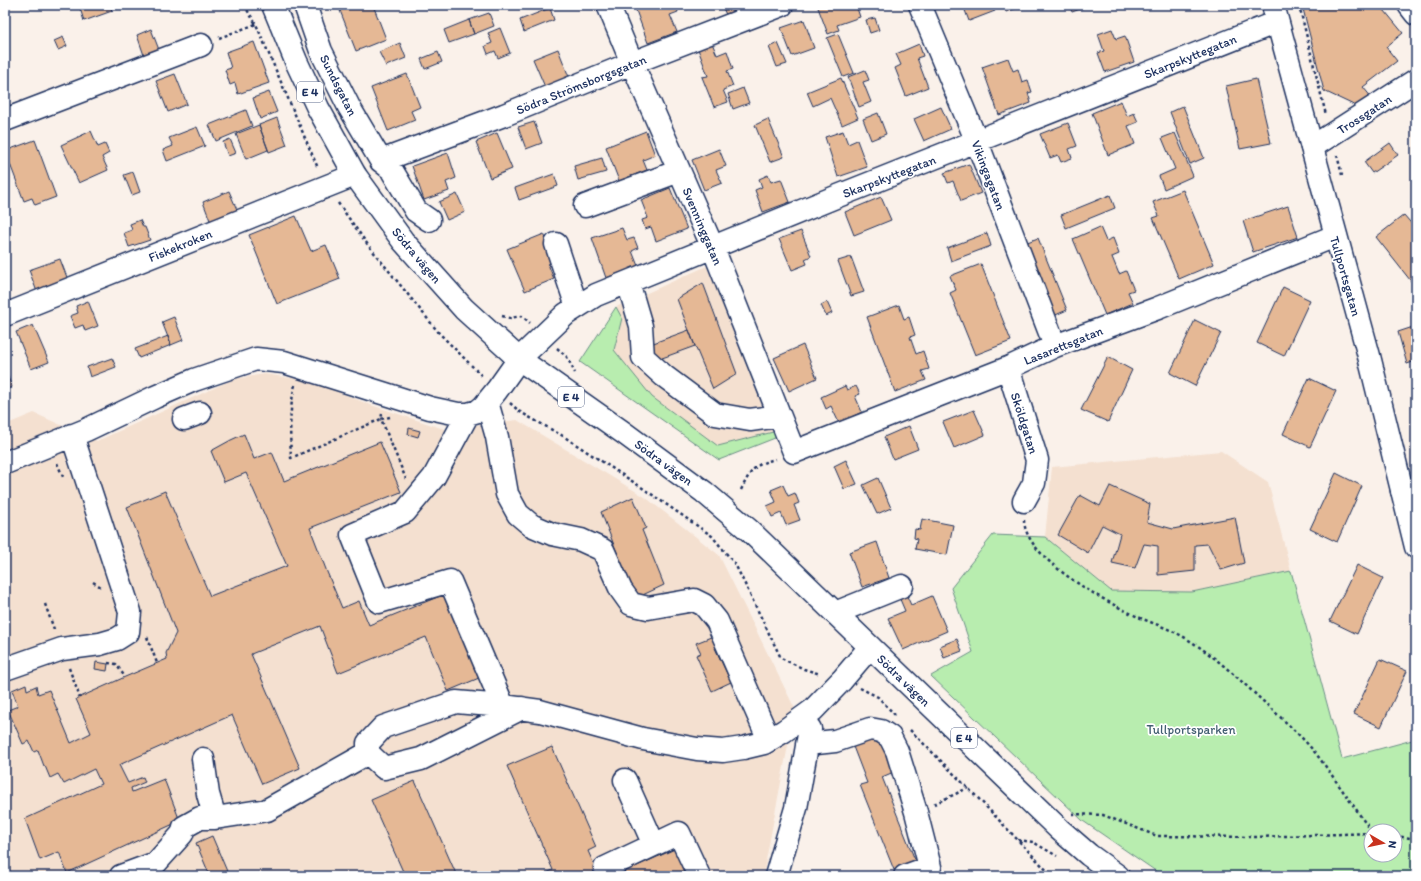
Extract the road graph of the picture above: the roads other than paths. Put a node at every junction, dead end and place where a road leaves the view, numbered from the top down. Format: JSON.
{"nodes":[{"id":1,"x":273,"y":5,"type":"edge"},
{"id":2,"x":305,"y":5,"type":"edge"},
{"id":3,"x":608,"y":5,"type":"edge"},
{"id":4,"x":782,"y":5,"type":"edge"},
{"id":5,"x":920,"y":5,"type":"edge"},
{"id":6,"x":1409,"y":5,"type":"edge"},
{"id":7,"x":1275,"y":13,"type":"edge"},
{"id":8,"x":1416,"y":14,"type":"edge"},
{"id":9,"x":201,"y":46,"type":"road end"},
{"id":10,"x":632,"y":63,"type":"junction"},
{"id":11,"x":1416,"y":80,"type":"edge"},
{"id":12,"x":5,"y":120,"type":"edge"},
{"id":13,"x":977,"y":142,"type":"junction"},
{"id":14,"x":1312,"y":148,"type":"junction"},
{"id":15,"x":380,"y":162,"type":"junction"},
{"id":16,"x":679,"y":171,"type":"junction"},
{"id":17,"x":355,"y":175,"type":"junction"},
{"id":18,"x":585,"y":206,"type":"dead end"},
{"id":19,"x":429,"y":220,"type":"dead end"},
{"id":20,"x":1335,"y":236,"type":"junction"},
{"id":21,"x":556,"y":244,"type":"dead end"},
{"id":22,"x":713,"y":248,"type":"junction"},
{"id":23,"x":628,"y":282,"type":"junction"},
{"id":24,"x":577,"y":307,"type":"junction"},
{"id":25,"x":5,"y":315,"type":"edge"},
{"id":26,"x":1055,"y":346,"type":"junction"},
{"id":27,"x":519,"y":359,"type":"junction"},
{"id":28,"x":1008,"y":368,"type":"junction"},
{"id":29,"x":492,"y":396,"type":"junction"},
{"id":30,"x":468,"y":414,"type":"junction"},
{"id":31,"x":779,"y":416,"type":"junction"},
{"id":32,"x":72,"y":435,"type":"junction"},
{"id":33,"x":793,"y":451,"type":"joint"},
{"id":34,"x":5,"y":463,"type":"edge"},
{"id":35,"x":1409,"y":490,"type":"edge"},
{"id":36,"x":1024,"y":501,"type":"road end"},
{"id":37,"x":1416,"y":547,"type":"edge"},
{"id":38,"x":902,"y":586,"type":"dead end"},
{"id":39,"x":835,"y":613,"type":"junction"},
{"id":40,"x":870,"y":647,"type":"junction"},
{"id":41,"x":5,"y":669,"type":"edge"},
{"id":42,"x":513,"y":707,"type":"junction"},
{"id":43,"x":813,"y":710,"type":"junction"},
{"id":44,"x":769,"y":740,"type":"junction"},
{"id":45,"x":807,"y":744,"type":"junction"},
{"id":46,"x":368,"y":753,"type":"junction"},
{"id":47,"x":203,"y":759,"type":"dead end"},
{"id":48,"x":625,"y":780,"type":"dead end"},
{"id":49,"x":215,"y":818,"type":"junction"},
{"id":50,"x":654,"y":845,"type":"junction"},
{"id":51,"x":605,"y":868,"type":"dead end"},
{"id":52,"x":121,"y":876,"type":"edge"},
{"id":53,"x":699,"y":876,"type":"edge"},
{"id":54,"x":776,"y":876,"type":"edge"},
{"id":55,"x":905,"y":876,"type":"edge"},
{"id":56,"x":1118,"y":876,"type":"edge"}],
"edges":[{"from":1,"to":17,"type":"main road","name":"Södra vägen","number":"E 4"},
{"from":2,"to":15,"type":"main road","name":"Sundsgatan"},
{"from":3,"to":10,"type":"main road","name":"Svenninggatan"},
{"from":4,"to":10,"type":"main road","name":"Södra Strömsborgsgatan"},
{"from":5,"to":13,"type":"main road","name":"Vikingagatan"},
{"from":6,"to":8,"type":"main road"},
{"from":7,"to":13,"type":"main road","name":"Skarpskyttegatan"},
{"from":7,"to":14,"type":"main road","name":"Tullportsgatan"},
{"from":9,"to":12,"type":"main road"},
{"from":10,"to":15,"type":"main road","name":"Södra Strömsborgsgatan"},
{"from":10,"to":16,"type":"main road","name":"Svenninggatan"},
{"from":11,"to":14,"type":"main road","name":"Trossgatan"},
{"from":13,"to":22,"type":"main road","name":"Skarpskyttegatan"},
{"from":13,"to":26,"type":"main road","name":"Vikingagatan"},
{"from":14,"to":20,"type":"main road","name":"Tullportsgatan"},
{"from":15,"to":19,"type":"main road","name":"Sundsgatan"},
{"from":16,"to":18,"type":"main road"},
{"from":16,"to":22,"type":"main road","name":"Svenninggatan"},
{"from":17,"to":25,"type":"main road","name":"Fiskekroken"},
{"from":17,"to":27,"type":"main road","name":"Södra vägen","number":"E 4"},
{"from":20,"to":26,"type":"main road","name":"Lasarettsgatan"},
{"from":20,"to":35,"type":"main road","name":"Tullportsgatan"},
{"from":21,"to":24,"type":"main road"},
{"from":22,"to":23,"type":"main road","name":"Skarpskyttegatan"},
{"from":22,"to":31,"type":"main road","name":"Svenninggatan"},
{"from":23,"to":24,"type":"main road","name":"Skarpskyttegatan"},
{"from":23,"to":31,"type":"main road"},
{"from":24,"to":27,"type":"main road","name":"Skarpskyttegatan"},
{"from":26,"to":28,"type":"main road","name":"Lasarettsgatan"},
{"from":27,"to":29,"type":"main road","name":"Skarpskyttegatan"},
{"from":27,"to":39,"type":"main road","name":"Södra vägen","number":"E 4"},
{"from":28,"to":33,"type":"main road","name":"Lasarettsgatan"},
{"from":28,"to":36,"type":"main road","name":"Sköldgatan"},
{"from":29,"to":30,"type":"main road","name":"Skarpskyttegatan"},
{"from":29,"to":44,"type":"main road"},
{"from":30,"to":32,"type":"main road"},
{"from":30,"to":42,"type":"main road"},
{"from":31,"to":33,"type":"main road","name":"Svenninggatan"},
{"from":32,"to":34,"type":"main road"},
{"from":32,"to":41,"type":"main road"},
{"from":35,"to":37,"type":"main road","name":"Tullportsgatan"},
{"from":38,"to":39,"type":"main road"},
{"from":39,"to":40,"type":"main road","name":"Södra vägen","number":"E 4"},
{"from":40,"to":43,"type":"main road"},
{"from":40,"to":56,"type":"main road","name":"Södra vägen","number":"E 4"},
{"from":42,"to":44,"type":"main road"},
{"from":42,"to":46,"type":"main road"},
{"from":42,"to":46,"type":"main road"},
{"from":43,"to":44,"type":"main road"},
{"from":43,"to":45,"type":"main road"},
{"from":45,"to":54,"type":"main road"},
{"from":45,"to":55,"type":"main road"},
{"from":46,"to":49,"type":"main road"},
{"from":47,"to":49,"type":"main road"},
{"from":48,"to":50,"type":"main road"},
{"from":49,"to":52,"type":"main road"},
{"from":50,"to":51,"type":"main road"},
{"from":50,"to":53,"type":"main road"}]}
